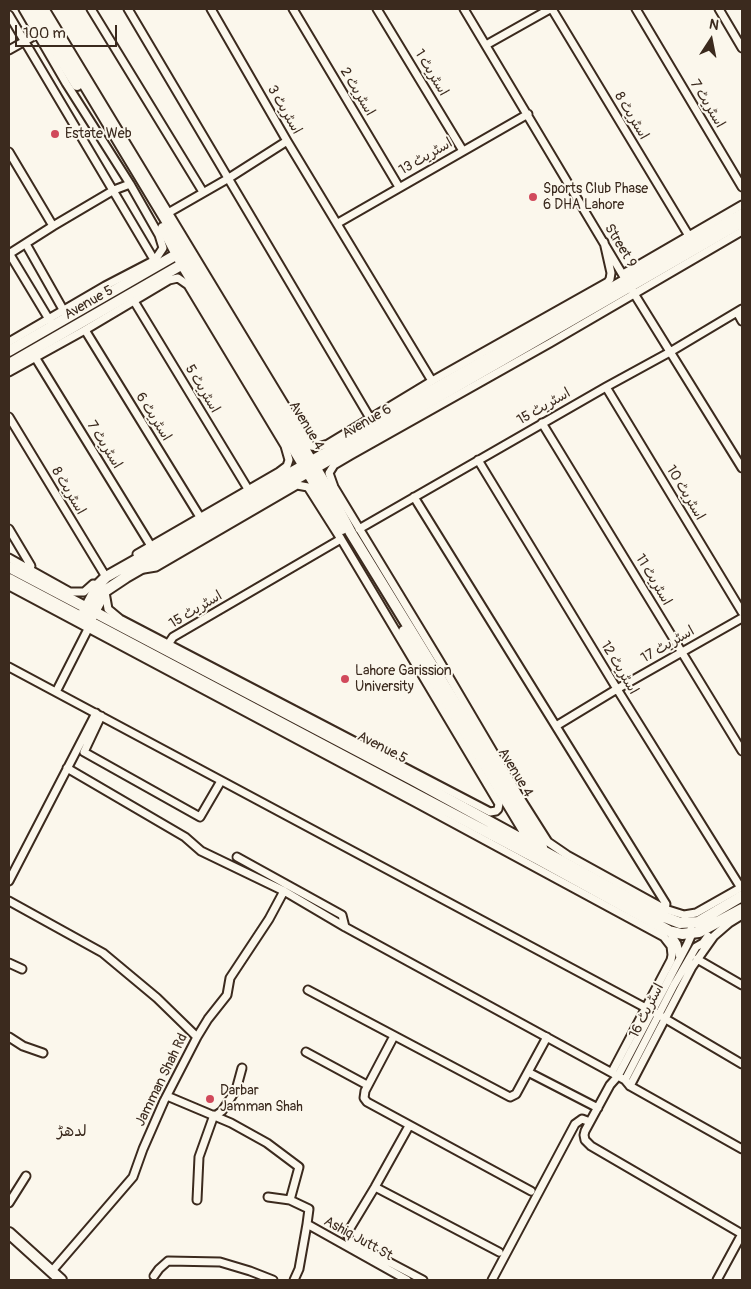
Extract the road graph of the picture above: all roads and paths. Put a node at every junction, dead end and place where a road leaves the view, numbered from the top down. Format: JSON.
{"nodes":[{"id":1,"x":23,"y":9,"type":"edge"},
{"id":2,"x":30,"y":9,"type":"edge"},
{"id":3,"x":91,"y":9,"type":"edge"},
{"id":4,"x":128,"y":9,"type":"edge"},
{"id":5,"x":211,"y":9,"type":"edge"},
{"id":6,"x":293,"y":9,"type":"edge"},
{"id":7,"x":377,"y":9,"type":"edge"},
{"id":8,"x":464,"y":9,"type":"edge"},
{"id":9,"x":551,"y":9,"type":"edge"},
{"id":10,"x":636,"y":9,"type":"edge"},
{"id":11,"x":719,"y":9,"type":"edge"},
{"id":12,"x":43,"y":10,"type":"edge"},
{"id":13,"x":9,"y":15,"type":"edge"},
{"id":14,"x":40,"y":32,"type":"junction"},
{"id":15,"x":24,"y":41,"type":"junction"},
{"id":16,"x":486,"y":45,"type":"junction"},
{"id":17,"x":742,"y":48,"type":"edge"},
{"id":18,"x":9,"y":50,"type":"edge"},
{"id":19,"x":528,"y":114,"type":"junction"},
{"id":20,"x":287,"y":141,"type":"junction"},
{"id":21,"x":463,"y":151,"type":"junction"},
{"id":22,"x":9,"y":152,"type":"edge"},
{"id":23,"x":229,"y":178,"type":"junction"},
{"id":24,"x":130,"y":184,"type":"junction"},
{"id":25,"x":399,"y":187,"type":"junction"},
{"id":26,"x":742,"y":187,"type":"edge"},
{"id":27,"x":114,"y":190,"type":"junction"},
{"id":28,"x":203,"y":192,"type":"junction"},
{"id":29,"x":742,"y":205,"type":"edge"},
{"id":30,"x":168,"y":213,"type":"junction"},
{"id":31,"x":742,"y":214,"type":"edge"},
{"id":32,"x":742,"y":222,"type":"edge"},
{"id":33,"x":338,"y":223,"type":"junction"},
{"id":34,"x":53,"y":226,"type":"junction"},
{"id":35,"x":164,"y":231,"type":"junction"},
{"id":36,"x":742,"y":231,"type":"edge"},
{"id":37,"x":689,"y":236,"type":"junction"},
{"id":38,"x":604,"y":242,"type":"junction"},
{"id":39,"x":26,"y":244,"type":"junction"},
{"id":40,"x":180,"y":252,"type":"junction"},
{"id":41,"x":9,"y":253,"type":"edge"},
{"id":42,"x":186,"y":262,"type":"junction"},
{"id":43,"x":156,"y":263,"type":"junction"},
{"id":44,"x":194,"y":282,"type":"junction"},
{"id":45,"x":628,"y":284,"type":"junction"},
{"id":46,"x":152,"y":286,"type":"junction"},
{"id":47,"x":134,"y":301,"type":"junction"},
{"id":48,"x":740,"y":310,"type":"edge"},
{"id":49,"x":65,"y":314,"type":"junction"},
{"id":50,"x":742,"y":321,"type":"edge"},
{"id":51,"x":51,"y":322,"type":"junction"},
{"id":52,"x":85,"y":330,"type":"junction"},
{"id":53,"x":9,"y":342,"type":"edge"},
{"id":54,"x":9,"y":351,"type":"edge"},
{"id":55,"x":670,"y":352,"type":"junction"},
{"id":56,"x":35,"y":357,"type":"junction"},
{"id":57,"x":9,"y":364,"type":"edge"},
{"id":58,"x":9,"y":372,"type":"edge"},
{"id":59,"x":432,"y":381,"type":"junction"},
{"id":60,"x":606,"y":387,"type":"junction"},
{"id":61,"x":9,"y":417,"type":"edge"},
{"id":62,"x":370,"y":418,"type":"junction"},
{"id":63,"x":542,"y":423,"type":"junction"},
{"id":64,"x":294,"y":447,"type":"junction"},
{"id":65,"x":332,"y":453,"type":"junction"},
{"id":66,"x":478,"y":460,"type":"junction"},
{"id":67,"x":310,"y":467,"type":"junction"},
{"id":68,"x":742,"y":468,"type":"edge"},
{"id":69,"x":286,"y":480,"type":"junction"},
{"id":70,"x":248,"y":489,"type":"junction"},
{"id":71,"x":323,"y":489,"type":"junction"},
{"id":72,"x":414,"y":497,"type":"junction"},
{"id":73,"x":200,"y":517,"type":"junction"},
{"id":74,"x":9,"y":529,"type":"edge"},
{"id":75,"x":359,"y":529,"type":"junction"},
{"id":76,"x":341,"y":539,"type":"junction"},
{"id":77,"x":151,"y":546,"type":"junction"},
{"id":78,"x":9,"y":558,"type":"edge"},
{"id":79,"x":9,"y":567,"type":"edge"},
{"id":80,"x":29,"y":569,"type":"junction"},
{"id":81,"x":9,"y":579,"type":"edge"},
{"id":82,"x":103,"y":582,"type":"junction"},
{"id":83,"x":9,"y":586,"type":"edge"},
{"id":84,"x":60,"y":591,"type":"junction"},
{"id":85,"x":742,"y":612,"type":"edge"},
{"id":86,"x":87,"y":618,"type":"junction"},
{"id":87,"x":742,"y":618,"type":"edge"},
{"id":88,"x":119,"y":622,"type":"junction"},
{"id":89,"x":169,"y":643,"type":"junction"},
{"id":90,"x":682,"y":651,"type":"junction"},
{"id":91,"x":9,"y":667,"type":"edge"},
{"id":92,"x":617,"y":689,"type":"junction"},
{"id":93,"x":56,"y":692,"type":"junction"},
{"id":94,"x":98,"y":714,"type":"junction"},
{"id":95,"x":556,"y":726,"type":"junction"},
{"id":96,"x":742,"y":751,"type":"edge"},
{"id":97,"x":67,"y":768,"type":"junction"},
{"id":98,"x":221,"y":781,"type":"junction"},
{"id":99,"x":527,"y":848,"type":"junction"},
{"id":100,"x":540,"y":854,"type":"junction"},
{"id":101,"x":237,"y":858,"type":"dead end"},
{"id":102,"x":9,"y":881,"type":"edge"},
{"id":103,"x":284,"y":891,"type":"junction"},
{"id":104,"x":742,"y":891,"type":"edge"},
{"id":105,"x":9,"y":901,"type":"edge"},
{"id":106,"x":742,"y":908,"type":"edge"},
{"id":107,"x":664,"y":909,"type":"junction"},
{"id":108,"x":742,"y":916,"type":"edge"},
{"id":109,"x":718,"y":922,"type":"junction"},
{"id":110,"x":345,"y":927,"type":"junction"},
{"id":111,"x":695,"y":928,"type":"junction"},
{"id":112,"x":668,"y":931,"type":"junction"},
{"id":113,"x":696,"y":947,"type":"junction"},
{"id":114,"x":694,"y":957,"type":"junction"},
{"id":115,"x":680,"y":958,"type":"junction"},
{"id":116,"x":9,"y":963,"type":"edge"},
{"id":117,"x":22,"y":969,"type":"dead end"},
{"id":118,"x":742,"y":985,"type":"edge"},
{"id":119,"x":308,"y":990,"type":"dead end"},
{"id":120,"x":655,"y":1013,"type":"junction"},
{"id":121,"x":394,"y":1036,"type":"junction"},
{"id":122,"x":197,"y":1037,"type":"junction"},
{"id":123,"x":547,"y":1037,"type":"junction"},
{"id":124,"x":9,"y":1038,"type":"edge"},
{"id":125,"x":306,"y":1052,"type":"dead end"},
{"id":126,"x":43,"y":1053,"type":"dead end"},
{"id":127,"x":742,"y":1064,"type":"edge"},
{"id":128,"x":242,"y":1068,"type":"dead end"},
{"id":129,"x":528,"y":1072,"type":"junction"},
{"id":130,"x":615,"y":1074,"type":"junction"},
{"id":131,"x":628,"y":1083,"type":"junction"},
{"id":132,"x":367,"y":1085,"type":"junction"},
{"id":133,"x":167,"y":1096,"type":"junction"},
{"id":134,"x":598,"y":1108,"type":"junction"},
{"id":135,"x":214,"y":1115,"type":"junction"},
{"id":136,"x":590,"y":1122,"type":"junction"},
{"id":137,"x":409,"y":1126,"type":"junction"},
{"id":138,"x":742,"y":1149,"type":"edge"},
{"id":139,"x":26,"y":1176,"type":"dead end"},
{"id":140,"x":375,"y":1187,"type":"junction"},
{"id":141,"x":531,"y":1191,"type":"dead end"},
{"id":142,"x":268,"y":1197,"type":"dead end"},
{"id":143,"x":197,"y":1200,"type":"dead end"},
{"id":144,"x":290,"y":1200,"type":"junction"},
{"id":145,"x":9,"y":1203,"type":"edge"},
{"id":146,"x":308,"y":1224,"type":"junction"},
{"id":147,"x":9,"y":1233,"type":"edge"},
{"id":148,"x":742,"y":1234,"type":"edge"},
{"id":149,"x":499,"y":1252,"type":"dead end"},
{"id":150,"x":52,"y":1271,"type":"junction"},
{"id":151,"x":154,"y":1276,"type":"dead end"},
{"id":152,"x":61,"y":1280,"type":"edge"},
{"id":153,"x":273,"y":1280,"type":"edge"},
{"id":154,"x":294,"y":1280,"type":"edge"},
{"id":155,"x":407,"y":1280,"type":"edge"},
{"id":156,"x":423,"y":1280,"type":"edge"},
{"id":157,"x":492,"y":1280,"type":"edge"},
{"id":158,"x":717,"y":1280,"type":"edge"}],
"edges":[{"from":1,"to":14,"type":"street"},
{"from":2,"to":14,"type":"main road","name":"Avenue 4"},
{"from":3,"to":28,"type":"street"},
{"from":4,"to":23,"type":"street"},
{"from":5,"to":20,"type":"street","name":"اسٹریٹ 3"},
{"from":6,"to":25,"type":"street","name":"اسٹریٹ 2"},
{"from":7,"to":21,"type":"street","name":"اسٹریٹ 1"},
{"from":8,"to":16,"type":"street","name":"Street 9"},
{"from":9,"to":16,"type":"street"},
{"from":9,"to":37,"type":"street","name":"اسٹریٹ 8"},
{"from":10,"to":26,"type":"street","name":"اسٹریٹ 7"},
{"from":11,"to":17,"type":"street"},
{"from":12,"to":30,"type":"street"},
{"from":12,"to":35,"type":"main road","name":"Avenue 4"},
{"from":13,"to":15,"type":"street"},
{"from":14,"to":15,"type":"street"},
{"from":14,"to":24,"type":"street"},
{"from":14,"to":35,"type":"main road","name":"Avenue 4"},
{"from":15,"to":18,"type":"street"},
{"from":15,"to":27,"type":"street"},
{"from":16,"to":19,"type":"street","name":"Street 9"},
{"from":19,"to":21,"type":"street","name":"اسٹریٹ 13"},
{"from":19,"to":38,"type":"street","name":"Street 9"},
{"from":20,"to":23,"type":"street"},
{"from":20,"to":33,"type":"street","name":"اسٹریٹ 3"},
{"from":21,"to":25,"type":"street","name":"اسٹریٹ 13"},
{"from":22,"to":34,"type":"street"},
{"from":23,"to":28,"type":"street"},
{"from":23,"to":62,"type":"street"},
{"from":24,"to":27,"type":"street"},
{"from":24,"to":35,"type":"street"},
{"from":25,"to":33,"type":"street","name":"اسٹریٹ 13"},
{"from":27,"to":34,"type":"street"},
{"from":27,"to":43,"type":"street"},
{"from":28,"to":30,"type":"street"},
{"from":29,"to":37,"type":"street"},
{"from":30,"to":65,"type":"street"},
{"from":31,"to":45,"type":"main road","name":"Avenue 6"},
{"from":32,"to":45,"type":"main road","name":"Avenue 6"},
{"from":33,"to":59,"type":"street","name":"اسٹریٹ 3"},
{"from":34,"to":39,"type":"street"},
{"from":35,"to":40,"type":"main road","name":"Avenue 4"},
{"from":35,"to":43,"type":"street"},
{"from":36,"to":45,"type":"street"},
{"from":37,"to":45,"type":"street"},
{"from":38,"to":45,"type":"street","name":"Street 9"},
{"from":38,"to":59,"type":"street"},
{"from":39,"to":41,"type":"street"},
{"from":39,"to":49,"type":"street"},
{"from":40,"to":42,"type":"main road","name":"Avenue 4"},
{"from":40,"to":43,"type":"main road","name":"Avenue 5"},
{"from":41,"to":51,"type":"street"},
{"from":42,"to":44,"type":"main road","name":"Avenue 4"},
{"from":42,"to":46,"type":"main road","name":"Avenue 5"},
{"from":43,"to":49,"type":"main road","name":"Avenue 5"},
{"from":44,"to":46,"type":"street"},
{"from":44,"to":64,"type":"main road","name":"Avenue 4"},
{"from":44,"to":64,"type":"street"},
{"from":45,"to":55,"type":"street","name":"Street 9"},
{"from":45,"to":65,"type":"main road","name":"Avenue 6"},
{"from":46,"to":47,"type":"street"},
{"from":46,"to":57,"type":"main road","name":"Avenue 5"},
{"from":47,"to":52,"type":"street"},
{"from":47,"to":70,"type":"street","name":"اسٹریٹ 5"},
{"from":48,"to":50,"type":"street"},
{"from":48,"to":55,"type":"street","name":"اسٹریٹ 15"},
{"from":49,"to":51,"type":"main road","name":"Avenue 5"},
{"from":51,"to":53,"type":"street"},
{"from":51,"to":54,"type":"main road","name":"Avenue 5"},
{"from":52,"to":56,"type":"street"},
{"from":52,"to":73,"type":"street","name":"اسٹریٹ 6"},
{"from":55,"to":60,"type":"street","name":"اسٹریٹ 15"},
{"from":55,"to":68,"type":"street","name":"Street 9"},
{"from":56,"to":58,"type":"street"},
{"from":56,"to":77,"type":"street","name":"اسٹریٹ 7"},
{"from":59,"to":62,"type":"street"},
{"from":60,"to":63,"type":"street","name":"اسٹریٹ 15"},
{"from":60,"to":85,"type":"street","name":"اسٹریٹ 10"},
{"from":61,"to":82,"type":"street","name":"اسٹریٹ 8"},
{"from":62,"to":65,"type":"street"},
{"from":63,"to":66,"type":"street","name":"اسٹریٹ 15"},
{"from":63,"to":90,"type":"street","name":"اسٹریٹ 11"},
{"from":64,"to":65,"type":"main road"},
{"from":64,"to":67,"type":"main road","name":"Avenue 4"},
{"from":64,"to":69,"type":"main road"},
{"from":65,"to":67,"type":"main road","name":"Avenue 6"},
{"from":65,"to":71,"type":"main road"},
{"from":66,"to":72,"type":"street","name":"اسٹریٹ 15"},
{"from":66,"to":92,"type":"street","name":"اسٹریٹ 12"},
{"from":67,"to":69,"type":"main road","name":"Avenue 6"},
{"from":67,"to":71,"type":"main road","name":"Avenue 4"},
{"from":69,"to":70,"type":"street"},
{"from":69,"to":71,"type":"main road"},
{"from":69,"to":82,"type":"main road","name":"Avenue 6"},
{"from":69,"to":82,"type":"main road","name":"Avenue 6"},
{"from":70,"to":73,"type":"street"},
{"from":71,"to":75,"type":"street"},
{"from":71,"to":76,"type":"street"},
{"from":71,"to":99,"type":"main road","name":"Avenue 4"},
{"from":71,"to":100,"type":"main road","name":"Avenue 4"},
{"from":72,"to":75,"type":"street","name":"اسٹریٹ 15"},
{"from":72,"to":95,"type":"street"},
{"from":73,"to":77,"type":"street"},
{"from":74,"to":80,"type":"street"},
{"from":75,"to":107,"type":"street"},
{"from":76,"to":89,"type":"street","name":"اسٹریٹ 15"},
{"from":76,"to":89,"type":"street"},
{"from":77,"to":82,"type":"street"},
{"from":78,"to":80,"type":"street"},
{"from":79,"to":84,"type":"main road","name":"Avenue 5"},
{"from":80,"to":84,"type":"street"},
{"from":81,"to":86,"type":"main road","name":"Avenue 5"},
{"from":82,"to":84,"type":"street"},
{"from":82,"to":86,"type":"main road"},
{"from":82,"to":88,"type":"street","name":"اسٹریٹ 8"},
{"from":83,"to":86,"type":"street"},
{"from":84,"to":86,"type":"main road","name":"Avenue 5"},
{"from":86,"to":88,"type":"main road","name":"Avenue 5"},
{"from":86,"to":93,"type":"street"},
{"from":86,"to":99,"type":"main road","name":"Avenue 5"},
{"from":86,"to":120,"type":"street"},
{"from":87,"to":90,"type":"street","name":"اسٹریٹ 17"},
{"from":88,"to":89,"type":"street"},
{"from":88,"to":99,"type":"main road","name":"Avenue 5"},
{"from":90,"to":92,"type":"street","name":"اسٹریٹ 17"},
{"from":90,"to":96,"type":"street","name":"اسٹریٹ 11"},
{"from":91,"to":93,"type":"street"},
{"from":92,"to":95,"type":"street","name":"اسٹریٹ 17"},
{"from":92,"to":104,"type":"street","name":"اسٹریٹ 12"},
{"from":93,"to":94,"type":"street"},
{"from":94,"to":97,"type":"street"},
{"from":94,"to":98,"type":"street"},
{"from":94,"to":98,"type":"street"},
{"from":95,"to":107,"type":"street"},
{"from":97,"to":102,"type":"street"},
{"from":97,"to":103,"type":"street"},
{"from":98,"to":120,"type":"street"},
{"from":99,"to":100,"type":"main road","name":"Avenue 5"},
{"from":100,"to":111,"type":"main road","name":"Avenue 5"},
{"from":100,"to":112,"type":"main road","name":"Avenue 5"},
{"from":101,"to":110,"type":"street"},
{"from":103,"to":110,"type":"street"},
{"from":103,"to":122,"type":"street","name":"Jamman Shah Rd"},
{"from":104,"to":107,"type":"street"},
{"from":104,"to":111,"type":"main road"},
{"from":105,"to":122,"type":"street"},
{"from":106,"to":109,"type":"main road"},
{"from":108,"to":114,"type":"street"},
{"from":109,"to":111,"type":"main road"},
{"from":109,"to":113,"type":"street"},
{"from":110,"to":123,"type":"street"},
{"from":111,"to":112,"type":"main road","name":"Avenue 5"},
{"from":111,"to":113,"type":"street"},
{"from":111,"to":115,"type":"street","name":"اسٹریٹ 16"},
{"from":112,"to":115,"type":"street"},
{"from":113,"to":114,"type":"street"},
{"from":114,"to":118,"type":"street"},
{"from":114,"to":120,"type":"street","name":"اسٹریٹ 16"},
{"from":115,"to":120,"type":"street","name":"اسٹریٹ 16"},
{"from":116,"to":117,"type":"street"},
{"from":119,"to":121,"type":"street"},
{"from":120,"to":127,"type":"street"},
{"from":120,"to":130,"type":"street"},
{"from":120,"to":131,"type":"street","name":"اسٹریٹ 16"},
{"from":121,"to":129,"type":"street"},
{"from":121,"to":132,"type":"street"},
{"from":122,"to":133,"type":"street","name":"Jamman Shah Rd"},
{"from":123,"to":129,"type":"street"},
{"from":123,"to":130,"type":"street"},
{"from":124,"to":126,"type":"street"},
{"from":125,"to":132,"type":"street"},
{"from":128,"to":135,"type":"street"},
{"from":129,"to":134,"type":"street"},
{"from":130,"to":131,"type":"street"},
{"from":130,"to":134,"type":"street"},
{"from":131,"to":138,"type":"street"},
{"from":132,"to":137,"type":"street"},
{"from":133,"to":135,"type":"street"},
{"from":133,"to":150,"type":"street","name":"Jamman Shah Rd"},
{"from":134,"to":136,"type":"street"},
{"from":135,"to":143,"type":"street"},
{"from":135,"to":144,"type":"street"},
{"from":136,"to":148,"type":"street"},
{"from":136,"to":157,"type":"street"},
{"from":137,"to":140,"type":"street"},
{"from":137,"to":141,"type":"street"},
{"from":139,"to":145,"type":"street"},
{"from":140,"to":149,"type":"street"},
{"from":140,"to":156,"type":"street"},
{"from":142,"to":144,"type":"street"},
{"from":144,"to":146,"type":"street","name":"Ashiq Jutt St"},
{"from":146,"to":154,"type":"street"},
{"from":146,"to":155,"type":"street","name":"Ashiq Jutt St"},
{"from":147,"to":150,"type":"main road"},
{"from":148,"to":158,"type":"street"},
{"from":150,"to":152,"type":"main road"},
{"from":151,"to":153,"type":"street"}]}
